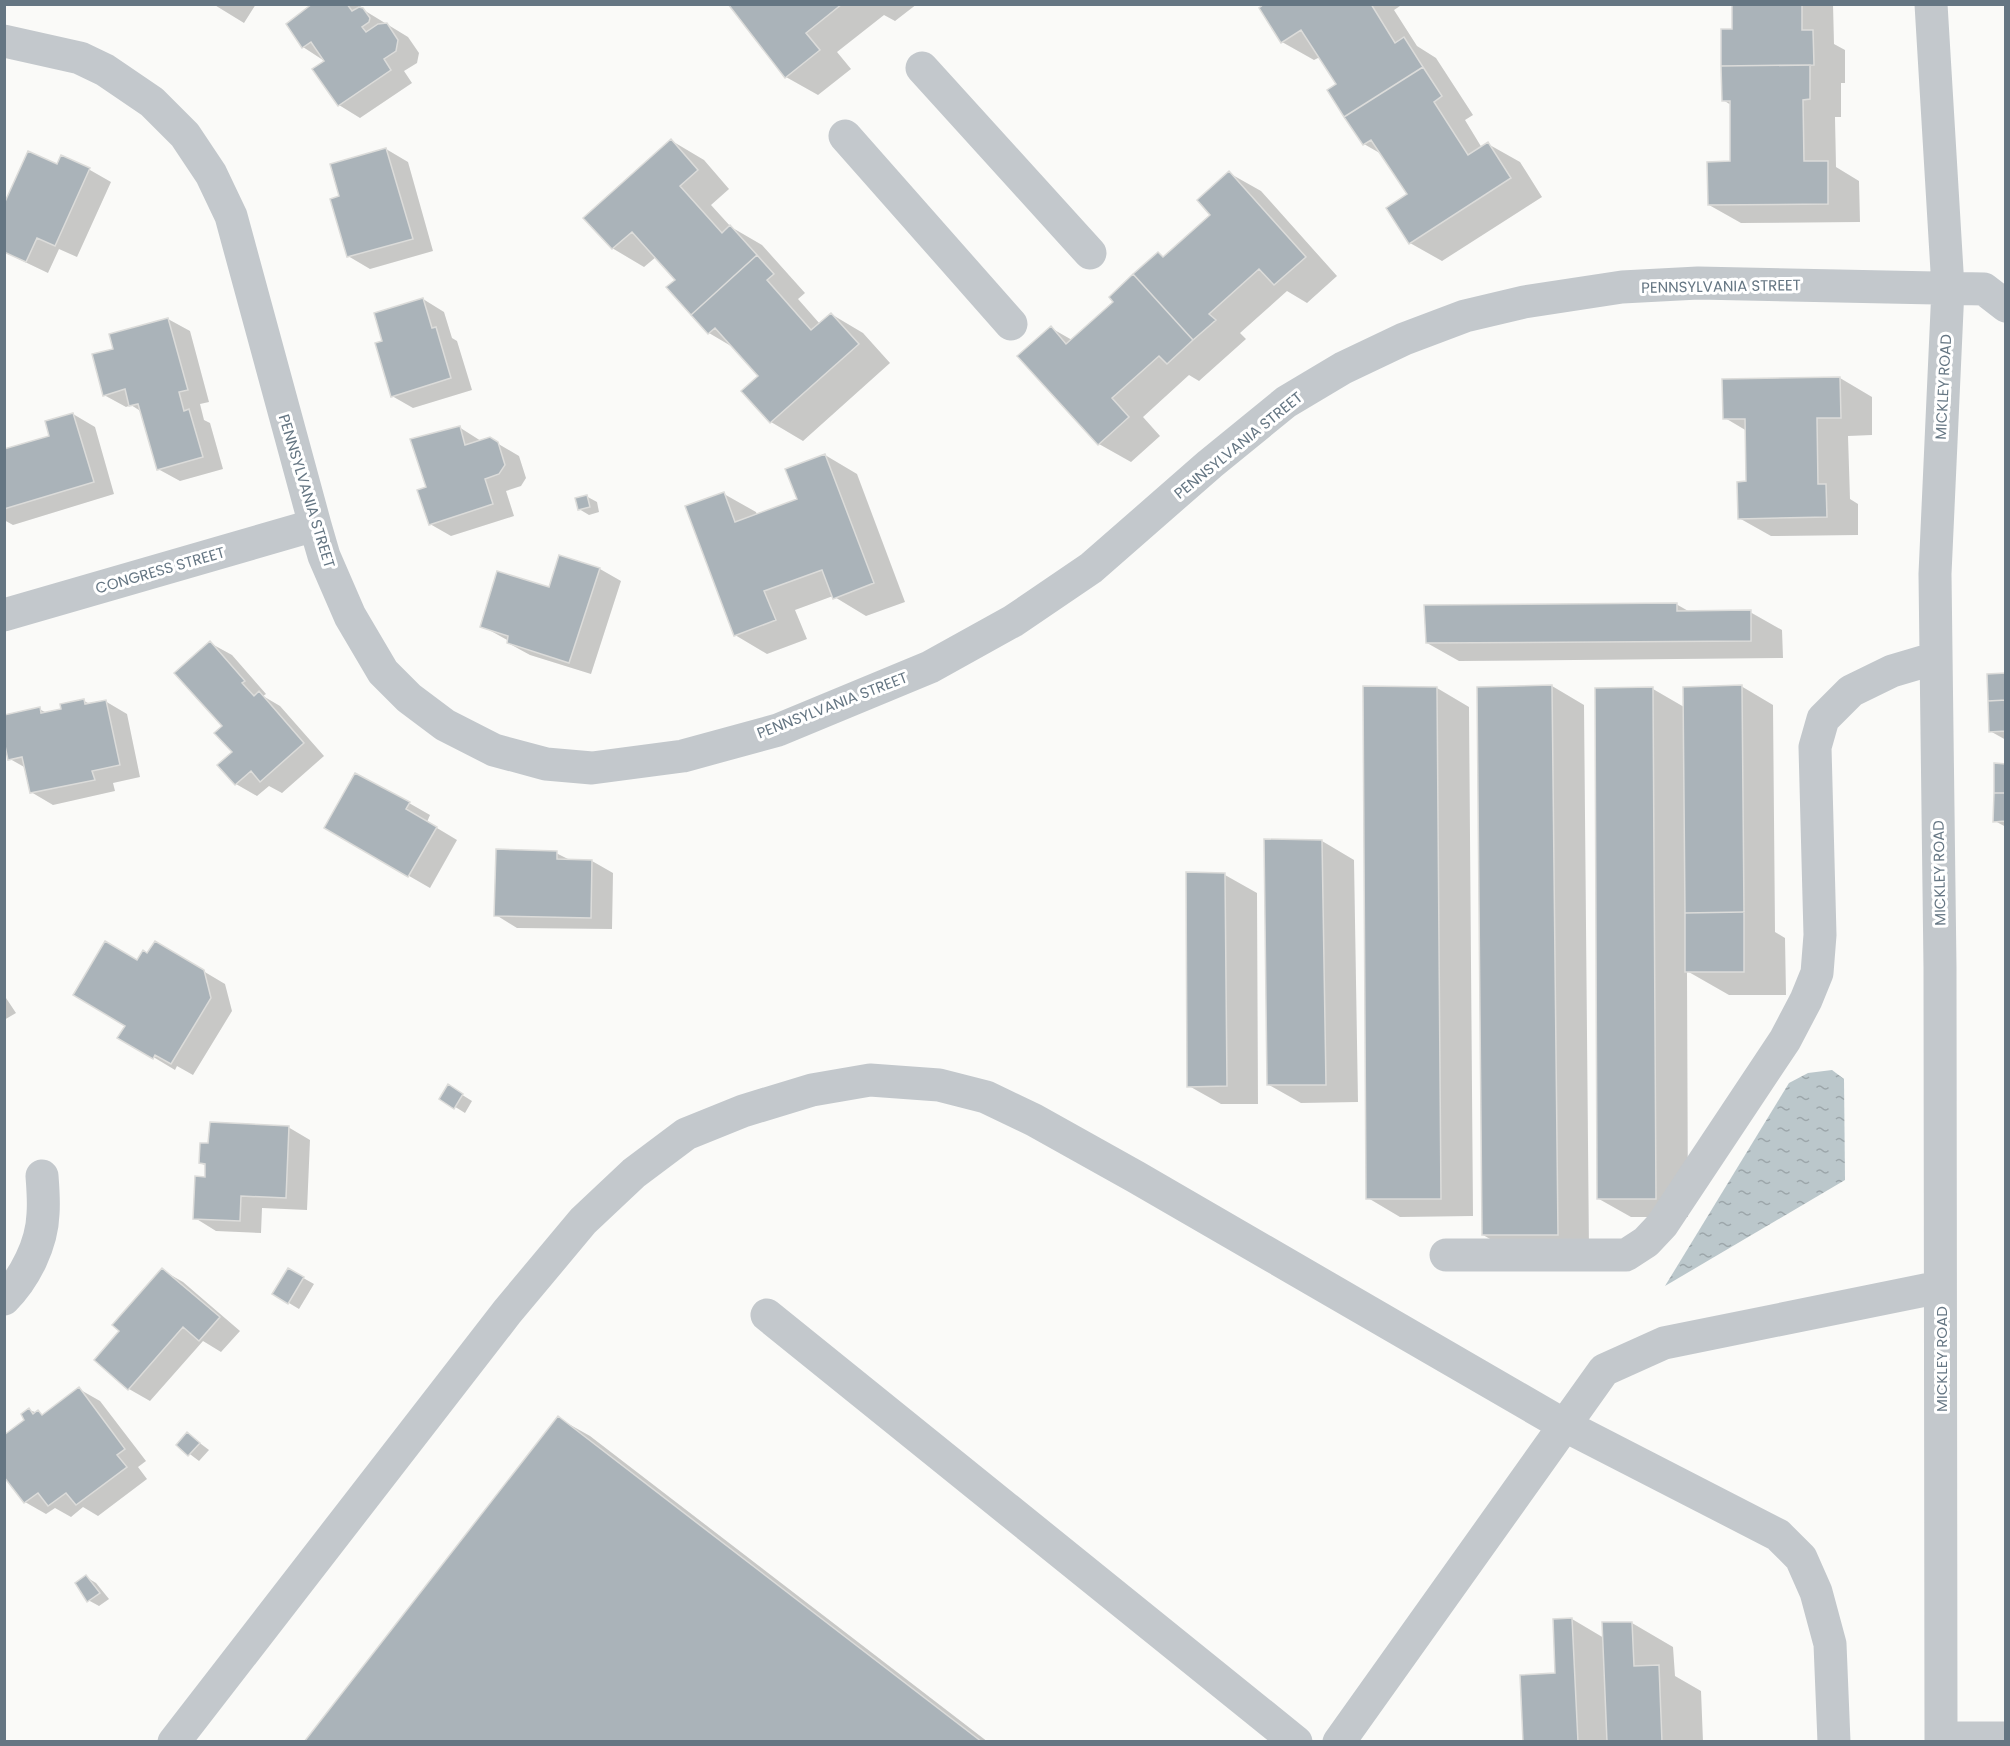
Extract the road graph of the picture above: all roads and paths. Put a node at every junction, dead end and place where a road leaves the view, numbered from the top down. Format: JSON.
{"nodes":[{"id":1,"x":1931,"y":4,"type":"edge"},
{"id":2,"x":4,"y":41,"type":"edge"},
{"id":3,"x":922,"y":68,"type":"dead end"},
{"id":4,"x":845,"y":136,"type":"dead end"},
{"id":5,"x":1090,"y":253,"type":"dead end"},
{"id":6,"x":1948,"y":288,"type":"junction"},
{"id":7,"x":2006,"y":306,"type":"edge"},
{"id":8,"x":1011,"y":324,"type":"dead end"},
{"id":9,"x":315,"y":525,"type":"junction"},
{"id":10,"x":4,"y":615,"type":"edge"},
{"id":11,"x":1936,"y":658,"type":"junction"},
{"id":12,"x":42,"y":1176,"type":"dead end"},
{"id":13,"x":1446,"y":1254,"type":"dead end"},
{"id":14,"x":1940,"y":1287,"type":"junction"},
{"id":15,"x":4,"y":1299,"type":"edge"},
{"id":16,"x":767,"y":1315,"type":"dead end"},
{"id":17,"x":1564,"y":1425,"type":"junction"},
{"id":18,"x":2006,"y":1738,"type":"edge"},
{"id":19,"x":1941,"y":1740,"type":"edge"},
{"id":20,"x":174,"y":1742,"type":"edge"},
{"id":21,"x":1296,"y":1742,"type":"edge"},
{"id":22,"x":1339,"y":1742,"type":"edge"},
{"id":23,"x":1833,"y":1742,"type":"edge"}],
"edges":[{"from":1,"to":6,"type":"street","name":"MICKLEY ROAD"},
{"from":2,"to":9,"type":"street","name":"PENNSYLVANIA STREET"},
{"from":3,"to":5,"type":"street"},
{"from":4,"to":8,"type":"street"},
{"from":6,"to":7,"type":"street","name":"PENNSYLVANIA STREET"},
{"from":6,"to":9,"type":"street","name":"PENNSYLVANIA STREET"},
{"from":6,"to":11,"type":"street","name":"MICKLEY ROAD"},
{"from":9,"to":10,"type":"street","name":"CONGRESS STREET"},
{"from":11,"to":13,"type":"street"},
{"from":11,"to":14,"type":"street","name":"MICKLEY ROAD"},
{"from":12,"to":15,"type":"street"},
{"from":14,"to":17,"type":"street"},
{"from":14,"to":19,"type":"street","name":"MICKLEY ROAD"},
{"from":16,"to":21,"type":"street"},
{"from":17,"to":20,"type":"street"},
{"from":17,"to":22,"type":"street"},
{"from":17,"to":23,"type":"street"},
{"from":18,"to":19,"type":"street"}]}
